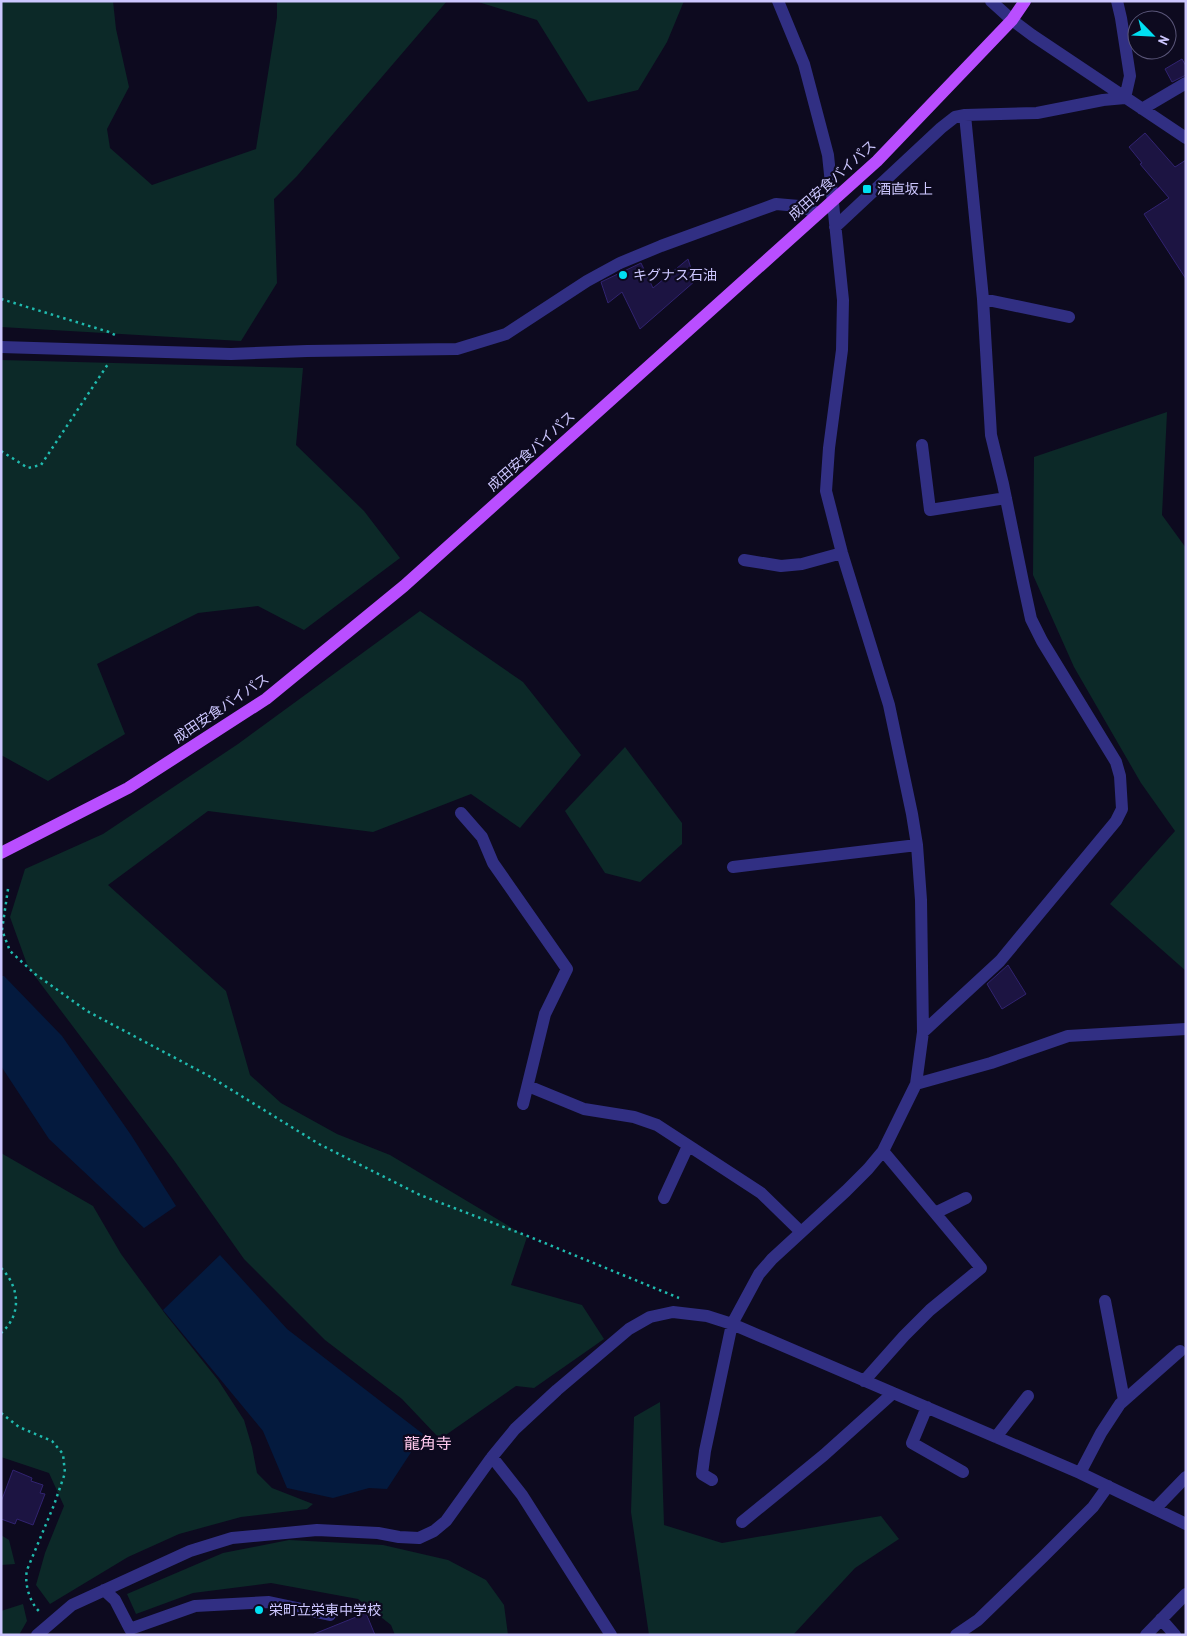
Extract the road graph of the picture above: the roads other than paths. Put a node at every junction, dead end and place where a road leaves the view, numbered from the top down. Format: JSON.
{"nodes":[{"id":1,"x":778,"y":1,"type":"edge"},
{"id":2,"x":991,"y":1,"type":"edge"},
{"id":3,"x":1025,"y":1,"type":"edge"},
{"id":4,"x":1116,"y":1,"type":"edge"},
{"id":5,"x":1012,"y":20,"type":"junction"},
{"id":6,"x":1186,"y":83,"type":"edge"},
{"id":7,"x":1125,"y":98,"type":"junction"},
{"id":8,"x":1142,"y":109,"type":"junction"},
{"id":9,"x":965,"y":115,"type":"junction"},
{"id":10,"x":1186,"y":138,"type":"edge"},
{"id":11,"x":832,"y":202,"type":"junction"},
{"id":12,"x":818,"y":213,"type":"junction"},
{"id":13,"x":835,"y":227,"type":"junction"},
{"id":14,"x":983,"y":299,"type":"junction"},
{"id":15,"x":1069,"y":317,"type":"dead end"},
{"id":16,"x":1,"y":347,"type":"edge"},
{"id":17,"x":922,"y":445,"type":"dead end"},
{"id":18,"x":1006,"y":498,"type":"junction"},
{"id":19,"x":842,"y":553,"type":"junction"},
{"id":20,"x":744,"y":560,"type":"dead end"},
{"id":21,"x":461,"y":813,"type":"dead end"},
{"id":22,"x":916,"y":845,"type":"junction"},
{"id":23,"x":1,"y":853,"type":"edge"},
{"id":24,"x":733,"y":867,"type":"dead end"},
{"id":25,"x":1186,"y":1029,"type":"edge"},
{"id":26,"x":923,"y":1032,"type":"junction"},
{"id":27,"x":916,"y":1084,"type":"junction"},
{"id":28,"x":528,"y":1086,"type":"junction"},
{"id":29,"x":523,"y":1104,"type":"dead end"},
{"id":30,"x":688,"y":1146,"type":"junction"},
{"id":31,"x":883,"y":1151,"type":"junction"},
{"id":32,"x":664,"y":1198,"type":"dead end"},
{"id":33,"x":966,"y":1198,"type":"dead end"},
{"id":34,"x":935,"y":1213,"type":"junction"},
{"id":35,"x":801,"y":1232,"type":"junction"},
{"id":36,"x":1105,"y":1301,"type":"dead end"},
{"id":37,"x":732,"y":1324,"type":"junction"},
{"id":38,"x":1180,"y":1351,"type":"dead end"},
{"id":39,"x":864,"y":1380,"type":"junction"},
{"id":40,"x":893,"y":1393,"type":"junction"},
{"id":41,"x":1028,"y":1396,"type":"dead end"},
{"id":42,"x":1124,"y":1400,"type":"junction"},
{"id":43,"x":927,"y":1407,"type":"junction"},
{"id":44,"x":996,"y":1437,"type":"junction"},
{"id":45,"x":492,"y":1457,"type":"junction"},
{"id":46,"x":963,"y":1472,"type":"dead end"},
{"id":47,"x":1080,"y":1473,"type":"junction"},
{"id":48,"x":1186,"y":1477,"type":"edge"},
{"id":49,"x":712,"y":1480,"type":"dead end"},
{"id":50,"x":1108,"y":1486,"type":"junction"},
{"id":51,"x":1155,"y":1509,"type":"junction"},
{"id":52,"x":742,"y":1522,"type":"dead end"},
{"id":53,"x":1186,"y":1524,"type":"edge"},
{"id":54,"x":104,"y":1590,"type":"junction"},
{"id":55,"x":1186,"y":1594,"type":"edge"},
{"id":56,"x":330,"y":1615,"type":"dead end"},
{"id":57,"x":1162,"y":1619,"type":"junction"},
{"id":58,"x":37,"y":1635,"type":"edge"},
{"id":59,"x":611,"y":1635,"type":"edge"},
{"id":60,"x":956,"y":1635,"type":"edge"},
{"id":61,"x":1146,"y":1635,"type":"edge"},
{"id":62,"x":1175,"y":1635,"type":"edge"}],
"edges":[{"from":1,"to":11,"type":"street"},
{"from":2,"to":5,"type":"street"},
{"from":3,"to":5,"type":"main road","name":"成田安食バイパス"},
{"from":4,"to":7,"type":"street"},
{"from":5,"to":7,"type":"street"},
{"from":5,"to":11,"type":"main road","name":"成田安食バイパス"},
{"from":6,"to":8,"type":"street"},
{"from":7,"to":8,"type":"street"},
{"from":7,"to":9,"type":"street"},
{"from":8,"to":10,"type":"street"},
{"from":9,"to":13,"type":"street"},
{"from":9,"to":14,"type":"street"},
{"from":11,"to":12,"type":"main road","name":"成田安食バイパス"},
{"from":11,"to":13,"type":"street"},
{"from":12,"to":16,"type":"street"},
{"from":12,"to":23,"type":"main road","name":"成田安食バイパス"},
{"from":13,"to":19,"type":"street"},
{"from":14,"to":15,"type":"street"},
{"from":14,"to":18,"type":"street"},
{"from":17,"to":18,"type":"street"},
{"from":18,"to":26,"type":"street"},
{"from":19,"to":20,"type":"street"},
{"from":19,"to":22,"type":"street"},
{"from":21,"to":28,"type":"street"},
{"from":22,"to":24,"type":"street"},
{"from":22,"to":26,"type":"street"},
{"from":25,"to":27,"type":"street"},
{"from":26,"to":27,"type":"street"},
{"from":27,"to":31,"type":"street"},
{"from":28,"to":29,"type":"street"},
{"from":28,"to":30,"type":"street"},
{"from":30,"to":32,"type":"street"},
{"from":30,"to":35,"type":"street"},
{"from":31,"to":34,"type":"street"},
{"from":31,"to":35,"type":"street"},
{"from":33,"to":34,"type":"street"},
{"from":34,"to":39,"type":"street"},
{"from":35,"to":37,"type":"street"},
{"from":36,"to":42,"type":"street"},
{"from":37,"to":39,"type":"street"},
{"from":37,"to":45,"type":"street"},
{"from":37,"to":49,"type":"street"},
{"from":38,"to":42,"type":"street"},
{"from":39,"to":40,"type":"street"},
{"from":40,"to":43,"type":"street"},
{"from":40,"to":52,"type":"street"},
{"from":41,"to":44,"type":"street"},
{"from":42,"to":47,"type":"street"},
{"from":43,"to":44,"type":"street"},
{"from":43,"to":46,"type":"street"},
{"from":44,"to":47,"type":"street"},
{"from":45,"to":54,"type":"street"},
{"from":45,"to":59,"type":"street"},
{"from":47,"to":50,"type":"street"},
{"from":48,"to":51,"type":"street"},
{"from":50,"to":51,"type":"street"},
{"from":50,"to":60,"type":"street"},
{"from":51,"to":53,"type":"street"},
{"from":54,"to":56,"type":"street"},
{"from":54,"to":58,"type":"street"},
{"from":55,"to":57,"type":"street"},
{"from":57,"to":61,"type":"street"},
{"from":57,"to":62,"type":"street"}]}
